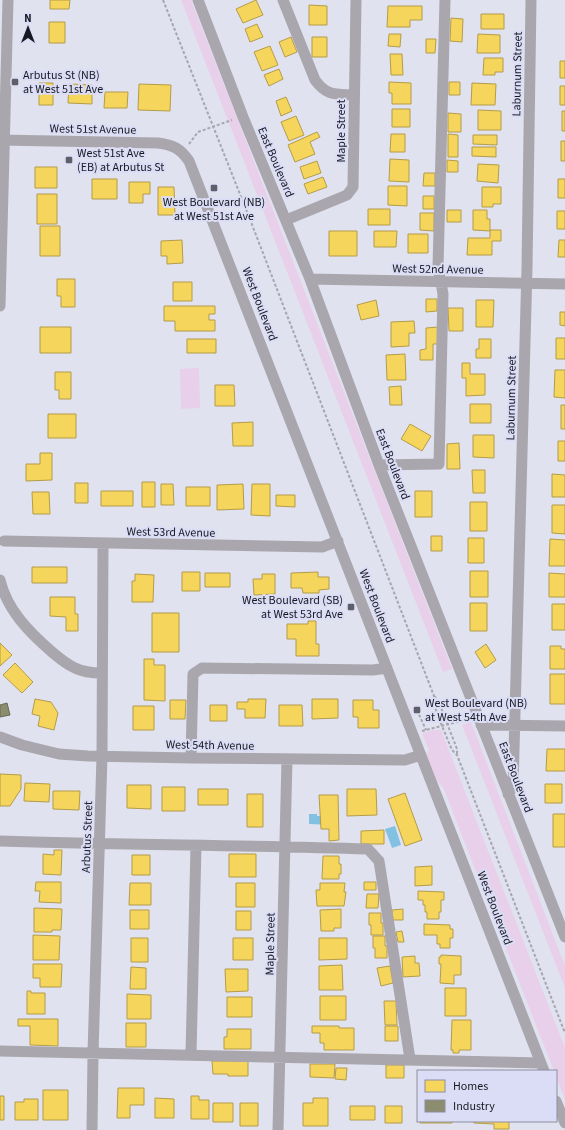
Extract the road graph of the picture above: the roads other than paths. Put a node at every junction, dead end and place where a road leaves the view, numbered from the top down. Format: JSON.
{"nodes":[{"id":1,"x":8,"y":0,"type":"edge"},
{"id":2,"x":198,"y":0,"type":"edge"},
{"id":3,"x":283,"y":0,"type":"edge"},
{"id":4,"x":356,"y":0,"type":"edge"},
{"id":5,"x":445,"y":0,"type":"edge"},
{"id":6,"x":531,"y":0,"type":"edge"},
{"id":7,"x":354,"y":95,"type":"junction"},
{"id":8,"x":2,"y":140,"type":"edge"},
{"id":9,"x":184,"y":152,"type":"joint"},
{"id":10,"x":286,"y":220,"type":"junction"},
{"id":11,"x":310,"y":279,"type":"junction"},
{"id":12,"x":441,"y":282,"type":"junction"},
{"id":13,"x":527,"y":284,"type":"junction"},
{"id":14,"x":565,"y":284,"type":"edge"},
{"id":15,"x":0,"y":306,"type":"edge"},
{"id":16,"x":379,"y":465,"type":"junction"},
{"id":17,"x":338,"y":541,"type":"junction"},
{"id":18,"x":1,"y":542,"type":"edge"},
{"id":19,"x":103,"y":544,"type":"junction"},
{"id":20,"x":0,"y":580,"type":"edge"},
{"id":21,"x":387,"y":668,"type":"junction"},
{"id":22,"x":102,"y":673,"type":"junction"},
{"id":23,"x":480,"y":720,"type":"junction"},
{"id":24,"x":516,"y":725,"type":"junction"},
{"id":25,"x":565,"y":726,"type":"edge"},
{"id":26,"x":0,"y":737,"type":"edge"},
{"id":27,"x":421,"y":755,"type":"junction"},
{"id":28,"x":102,"y":756,"type":"junction"},
{"id":29,"x":191,"y":758,"type":"junction"},
{"id":30,"x":287,"y":759,"type":"junction"},
{"id":31,"x":508,"y":794,"type":"junction"},
{"id":32,"x":0,"y":841,"type":"edge"},
{"id":33,"x":100,"y":844,"type":"junction"},
{"id":34,"x":196,"y":846,"type":"junction"},
{"id":35,"x":285,"y":847,"type":"junction"},
{"id":36,"x":565,"y":937,"type":"edge"},
{"id":37,"x":0,"y":1051,"type":"edge"},
{"id":38,"x":93,"y":1053,"type":"junction"},
{"id":39,"x":190,"y":1054,"type":"junction"},
{"id":40,"x":280,"y":1056,"type":"junction"},
{"id":41,"x":410,"y":1059,"type":"junction"},
{"id":42,"x":542,"y":1067,"type":"edge"},
{"id":43,"x":557,"y":1103,"type":"edge"},
{"id":44,"x":565,"y":1123,"type":"edge"},
{"id":45,"x":92,"y":1130,"type":"edge"},
{"id":46,"x":278,"y":1130,"type":"edge"}],
"edges":[{"from":1,"to":8,"type":"street"},
{"from":2,"to":10,"type":"street","name":"East Boulevard"},
{"from":3,"to":7,"type":"street"},
{"from":4,"to":7,"type":"street","name":"Maple Street"},
{"from":5,"to":12,"type":"street"},
{"from":6,"to":13,"type":"street","name":"Laburnum Street"},
{"from":7,"to":10,"type":"street","name":"Maple Street"},
{"from":8,"to":9,"type":"street","name":"West 51st Avenue"},
{"from":8,"to":15,"type":"street"},
{"from":9,"to":17,"type":"street","name":"West Boulevard"},
{"from":10,"to":11,"type":"street","name":"East Boulevard"},
{"from":11,"to":12,"type":"street","name":"West 52nd Avenue"},
{"from":11,"to":16,"type":"street","name":"East Boulevard"},
{"from":12,"to":13,"type":"street","name":"West 52nd Avenue"},
{"from":12,"to":16,"type":"street"},
{"from":13,"to":14,"type":"street","name":"West 52nd Avenue"},
{"from":13,"to":24,"type":"street","name":"Laburnum Street"},
{"from":16,"to":23,"type":"street","name":"East Boulevard"},
{"from":17,"to":19,"type":"street","name":"West 53rd Avenue"},
{"from":17,"to":21,"type":"street","name":"West Boulevard"},
{"from":18,"to":19,"type":"street","name":"West 53rd Avenue"},
{"from":19,"to":22,"type":"street","name":"Arbutus Street"},
{"from":20,"to":22,"type":"street"},
{"from":21,"to":27,"type":"street","name":"West Boulevard"},
{"from":21,"to":29,"type":"street"},
{"from":22,"to":28,"type":"street","name":"Arbutus Street"},
{"from":23,"to":24,"type":"street"},
{"from":23,"to":31,"type":"street","name":"East Boulevard"},
{"from":24,"to":25,"type":"street"},
{"from":24,"to":31,"type":"street","name":"Laburnum Street"},
{"from":26,"to":28,"type":"street","name":"West 54th Avenue"},
{"from":27,"to":30,"type":"street","name":"West 54th Avenue"},
{"from":27,"to":42,"type":"street","name":"West Boulevard"},
{"from":28,"to":29,"type":"street","name":"West 54th Avenue"},
{"from":28,"to":33,"type":"street","name":"Arbutus Street"},
{"from":29,"to":30,"type":"street","name":"West 54th Avenue"},
{"from":30,"to":35,"type":"street","name":"Maple Street"},
{"from":31,"to":36,"type":"street","name":"East Boulevard"},
{"from":32,"to":33,"type":"street"},
{"from":33,"to":34,"type":"street"},
{"from":33,"to":38,"type":"street","name":"Arbutus Street"},
{"from":34,"to":35,"type":"street"},
{"from":34,"to":39,"type":"street"},
{"from":35,"to":40,"type":"street","name":"Maple Street"},
{"from":35,"to":41,"type":"street"},
{"from":37,"to":38,"type":"street"},
{"from":38,"to":39,"type":"street"},
{"from":38,"to":45,"type":"street","name":"Arbutus Street"},
{"from":39,"to":40,"type":"street"},
{"from":40,"to":41,"type":"street"},
{"from":40,"to":46,"type":"street","name":"Maple Street"},
{"from":41,"to":42,"type":"street"},
{"from":43,"to":44,"type":"street"}]}
